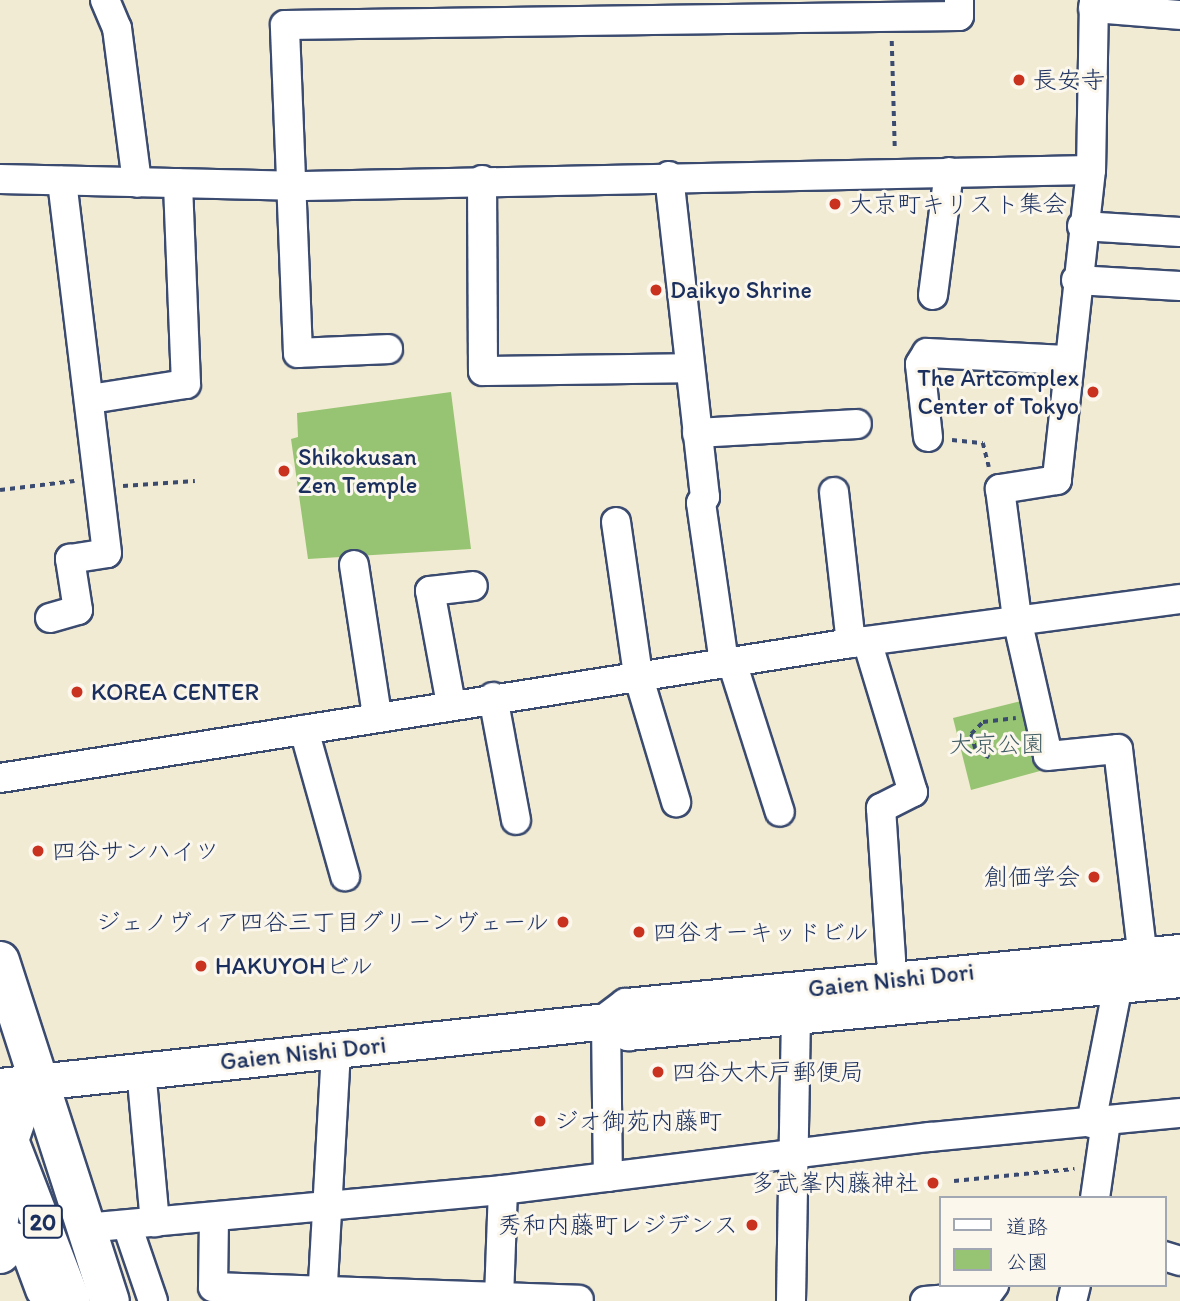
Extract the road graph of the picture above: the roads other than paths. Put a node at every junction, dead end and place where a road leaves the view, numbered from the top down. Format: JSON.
{"nodes":[{"id":1,"x":105,"y":0,"type":"edge"},
{"id":2,"x":959,"y":0,"type":"edge"},
{"id":3,"x":1093,"y":4,"type":"edge"},
{"id":4,"x":462,"y":12,"type":"edge"},
{"id":5,"x":1180,"y":15,"type":"edge"},
{"id":6,"x":1091,"y":170,"type":"junction"},
{"id":7,"x":949,"y":172,"type":"junction"},
{"id":8,"x":669,"y":176,"type":"junction"},
{"id":9,"x":0,"y":179,"type":"edge"},
{"id":10,"x":482,"y":180,"type":"junction"},
{"id":11,"x":62,"y":181,"type":"junction"},
{"id":12,"x":137,"y":183,"type":"junction"},
{"id":13,"x":178,"y":183,"type":"junction"},
{"id":14,"x":295,"y":185,"type":"junction"},
{"id":15,"x":1082,"y":226,"type":"junction"},
{"id":16,"x":1180,"y":232,"type":"edge"},
{"id":17,"x":1076,"y":280,"type":"junction"},
{"id":18,"x":1180,"y":286,"type":"edge"},
{"id":19,"x":933,"y":295,"type":"dead end"},
{"id":20,"x":388,"y":349,"type":"dead end"},
{"id":21,"x":1068,"y":360,"type":"junction"},
{"id":22,"x":689,"y":368,"type":"junction"},
{"id":23,"x":91,"y":399,"type":"junction"},
{"id":24,"x":857,"y":424,"type":"dead end"},
{"id":25,"x":697,"y":433,"type":"junction"},
{"id":26,"x":928,"y":437,"type":"road end"},
{"id":27,"x":834,"y":492,"type":"dead end"},
{"id":28,"x":616,"y":522,"type":"dead end"},
{"id":29,"x":354,"y":565,"type":"dead end"},
{"id":30,"x":474,"y":586,"type":"dead end"},
{"id":31,"x":1180,"y":599,"type":"edge"},
{"id":32,"x":50,"y":618,"type":"dead end"},
{"id":33,"x":1017,"y":619,"type":"junction"},
{"id":34,"x":859,"y":642,"type":"junction"},
{"id":35,"x":728,"y":662,"type":"junction"},
{"id":36,"x":638,"y":675,"type":"junction"},
{"id":37,"x":493,"y":697,"type":"junction"},
{"id":38,"x":451,"y":704,"type":"junction"},
{"id":39,"x":377,"y":716,"type":"junction"},
{"id":40,"x":304,"y":730,"type":"junction"},
{"id":41,"x":0,"y":778,"type":"edge"},
{"id":42,"x":676,"y":802,"type":"dead end"},
{"id":43,"x":780,"y":811,"type":"dead end"},
{"id":44,"x":516,"y":820,"type":"dead end"},
{"id":45,"x":345,"y":876,"type":"dead end"},
{"id":46,"x":1180,"y":952,"type":"edge"},
{"id":47,"x":891,"y":960,"type":"dead end"},
{"id":48,"x":0,"y":961,"type":"edge"},
{"id":49,"x":1136,"y":974,"type":"junction"},
{"id":50,"x":1180,"y":979,"type":"edge"},
{"id":51,"x":796,"y":1016,"type":"junction"},
{"id":52,"x":606,"y":1021,"type":"junction"},
{"id":53,"x":336,"y":1049,"type":"junction"},
{"id":54,"x":141,"y":1069,"type":"junction"},
{"id":55,"x":17,"y":1083,"type":"edge"},
{"id":56,"x":1180,"y":1113,"type":"edge"},
{"id":57,"x":1091,"y":1123,"type":"junction"},
{"id":58,"x":6,"y":1131,"type":"edge"},
{"id":59,"x":795,"y":1153,"type":"junction"},
{"id":60,"x":608,"y":1177,"type":"junction"},
{"id":61,"x":503,"y":1190,"type":"junction"},
{"id":62,"x":1095,"y":1196,"type":"edge"},
{"id":63,"x":325,"y":1209,"type":"junction"},
{"id":64,"x":214,"y":1218,"type":"junction"},
{"id":65,"x":155,"y":1222,"type":"junction"},
{"id":66,"x":127,"y":1225,"type":"junction"},
{"id":67,"x":85,"y":1228,"type":"junction"},
{"id":68,"x":0,"y":1254,"type":"edge"},
{"id":69,"x":993,"y":1287,"type":"edge"},
{"id":70,"x":322,"y":1298,"type":"edge"},
{"id":71,"x":499,"y":1298,"type":"junction"},
{"id":72,"x":579,"y":1300,"type":"edge"},
{"id":73,"x":49,"y":1301,"type":"edge"},
{"id":74,"x":71,"y":1301,"type":"edge"},
{"id":75,"x":110,"y":1301,"type":"edge"},
{"id":76,"x":153,"y":1301,"type":"edge"},
{"id":77,"x":791,"y":1301,"type":"edge"},
{"id":78,"x":925,"y":1301,"type":"edge"}],
"edges":[{"from":1,"to":12,"type":"street"},
{"from":2,"to":4,"type":"street"},
{"from":3,"to":5,"type":"street"},
{"from":3,"to":6,"type":"street"},
{"from":4,"to":14,"type":"street"},
{"from":6,"to":7,"type":"street"},
{"from":6,"to":15,"type":"street"},
{"from":7,"to":8,"type":"street"},
{"from":7,"to":19,"type":"street"},
{"from":8,"to":10,"type":"street"},
{"from":8,"to":22,"type":"street"},
{"from":9,"to":11,"type":"street"},
{"from":10,"to":14,"type":"street"},
{"from":10,"to":22,"type":"street"},
{"from":11,"to":12,"type":"street"},
{"from":11,"to":23,"type":"street"},
{"from":12,"to":13,"type":"street"},
{"from":13,"to":14,"type":"street"},
{"from":13,"to":23,"type":"street"},
{"from":14,"to":20,"type":"street"},
{"from":15,"to":16,"type":"street"},
{"from":15,"to":17,"type":"street"},
{"from":17,"to":18,"type":"street"},
{"from":17,"to":21,"type":"street"},
{"from":21,"to":26,"type":"street"},
{"from":21,"to":33,"type":"street"},
{"from":22,"to":25,"type":"street"},
{"from":23,"to":32,"type":"street"},
{"from":24,"to":25,"type":"street"},
{"from":25,"to":35,"type":"street"},
{"from":27,"to":34,"type":"street"},
{"from":28,"to":36,"type":"street"},
{"from":29,"to":39,"type":"street"},
{"from":30,"to":38,"type":"street"},
{"from":31,"to":33,"type":"street"},
{"from":33,"to":34,"type":"street"},
{"from":33,"to":49,"type":"street"},
{"from":34,"to":35,"type":"street"},
{"from":34,"to":47,"type":"street"},
{"from":35,"to":36,"type":"street"},
{"from":35,"to":43,"type":"street"},
{"from":36,"to":37,"type":"street"},
{"from":36,"to":42,"type":"street"},
{"from":37,"to":38,"type":"street"},
{"from":37,"to":44,"type":"street"},
{"from":38,"to":39,"type":"street"},
{"from":39,"to":40,"type":"street"},
{"from":40,"to":41,"type":"street"},
{"from":40,"to":45,"type":"street"},
{"from":46,"to":49,"type":"main road","name":"Gaien Nishi Dori"},
{"from":48,"to":55,"type":"highway","number":"20"},
{"from":49,"to":50,"type":"main road","name":"Gaien Nishi Dori"},
{"from":49,"to":51,"type":"main road","name":"Gaien Nishi Dori"},
{"from":49,"to":52,"type":"main road","name":"Gaien Nishi Dori"},
{"from":49,"to":57,"type":"street"},
{"from":51,"to":52,"type":"main road","name":"Gaien Nishi Dori"},
{"from":51,"to":59,"type":"street"},
{"from":52,"to":53,"type":"main road","name":"Gaien Nishi Dori"},
{"from":52,"to":60,"type":"street"},
{"from":53,"to":54,"type":"main road","name":"Gaien Nishi Dori"},
{"from":53,"to":63,"type":"street"},
{"from":54,"to":55,"type":"main road","name":"Gaien Nishi Dori"},
{"from":54,"to":65,"type":"street"},
{"from":55,"to":58,"type":"street"},
{"from":55,"to":67,"type":"highway","number":"20"},
{"from":56,"to":57,"type":"street"},
{"from":57,"to":59,"type":"street"},
{"from":57,"to":62,"type":"street"},
{"from":58,"to":68,"type":"street"},
{"from":58,"to":74,"type":"highway","number":"20"},
{"from":59,"to":60,"type":"street"},
{"from":59,"to":77,"type":"street"},
{"from":60,"to":61,"type":"street"},
{"from":61,"to":63,"type":"street"},
{"from":61,"to":71,"type":"street"},
{"from":63,"to":64,"type":"street"},
{"from":63,"to":70,"type":"street"},
{"from":64,"to":65,"type":"street"},
{"from":64,"to":70,"type":"street"},
{"from":65,"to":66,"type":"street"},
{"from":66,"to":67,"type":"street"},
{"from":66,"to":76,"type":"street"},
{"from":67,"to":75,"type":"highway","number":"20"},
{"from":68,"to":73,"type":"highway"},
{"from":69,"to":78,"type":"street"},
{"from":70,"to":71,"type":"street"},
{"from":71,"to":72,"type":"street"}]}
